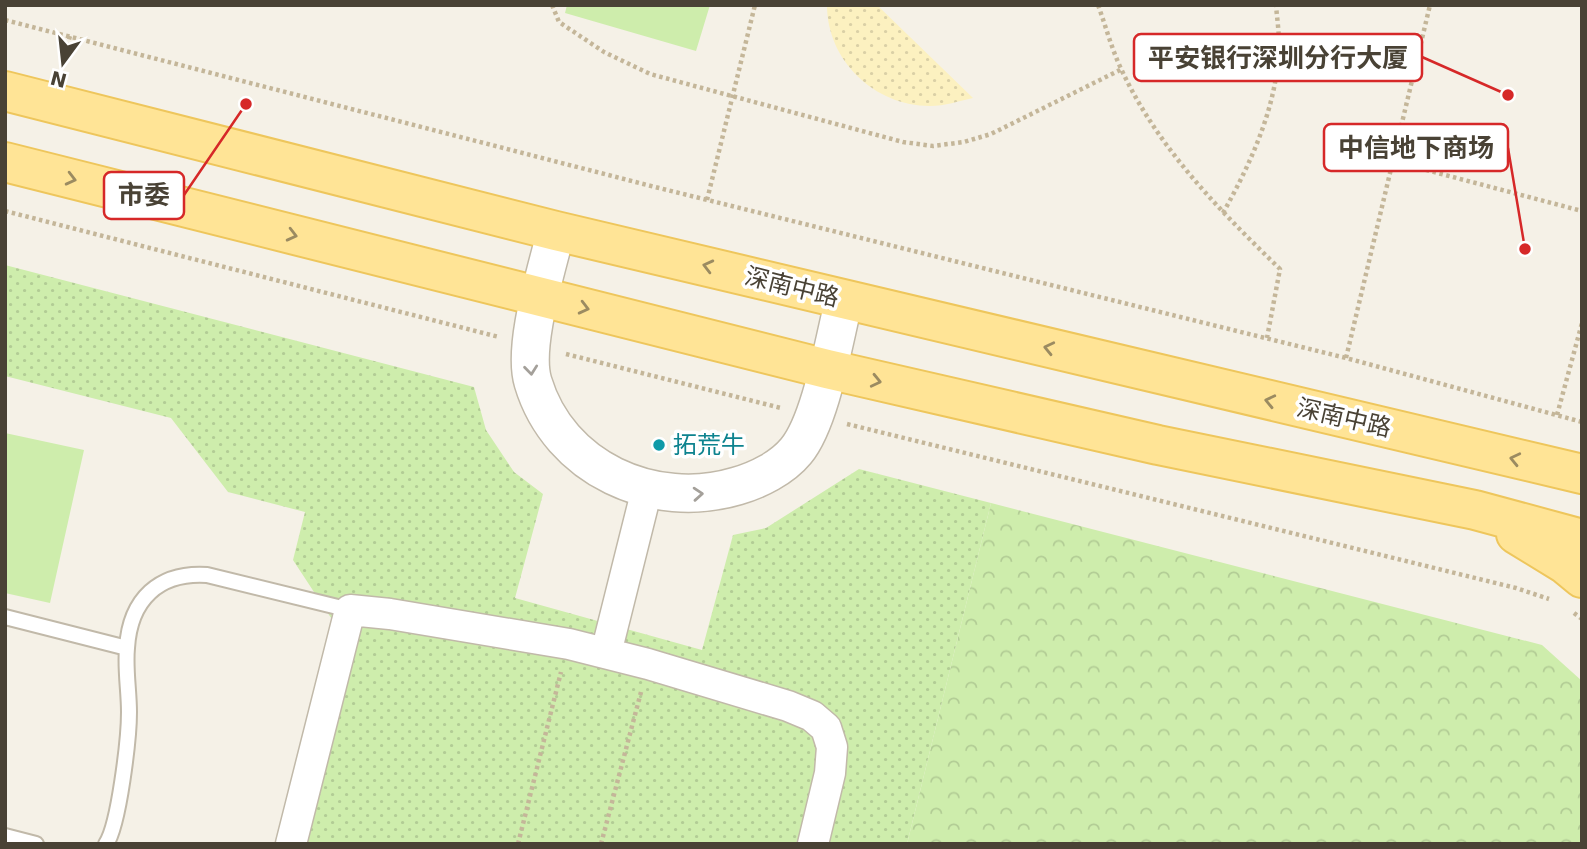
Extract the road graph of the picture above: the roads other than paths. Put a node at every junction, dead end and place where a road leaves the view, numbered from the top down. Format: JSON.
{"nodes":[{"id":1,"x":5,"y":91,"type":"edge"},
{"id":2,"x":5,"y":162,"type":"edge"},
{"id":3,"x":556,"y":231,"type":"junction"},
{"id":4,"x":541,"y":297,"type":"junction"},
{"id":5,"x":844,"y":300,"type":"junction"},
{"id":6,"x":827,"y":369,"type":"junction"},
{"id":7,"x":1574,"y":472,"type":"edge"},
{"id":8,"x":647,"y":489,"type":"junction"},
{"id":9,"x":1475,"y":510,"type":"junction"},
{"id":10,"x":1582,"y":539,"type":"edge"},
{"id":11,"x":1582,"y":578,"type":"edge"},
{"id":12,"x":350,"y":610,"type":"junction"},
{"id":13,"x":5,"y":617,"type":"edge"},
{"id":14,"x":127,"y":648,"type":"junction"},
{"id":15,"x":606,"y":653,"type":"junction"},
{"id":16,"x":5,"y":836,"type":"edge"},
{"id":17,"x":36,"y":844,"type":"edge"},
{"id":18,"x":106,"y":844,"type":"edge"},
{"id":19,"x":291,"y":844,"type":"edge"},
{"id":20,"x":813,"y":844,"type":"edge"}],
"edges":[{"from":1,"to":3,"type":"main road","name":"深南中路"},
{"from":2,"to":4,"type":"main road","one_way":true},
{"from":3,"to":4,"type":"street"},
{"from":5,"to":3,"type":"main road","name":"深南中路","one_way":true},
{"from":4,"to":6,"type":"main road","one_way":true},
{"from":4,"to":8,"type":"street","one_way":true},
{"from":5,"to":6,"type":"street"},
{"from":7,"to":5,"type":"main road","name":"深南中路","one_way":true},
{"from":8,"to":6,"type":"street","one_way":true},
{"from":6,"to":9,"type":"main road","one_way":true},
{"from":8,"to":15,"type":"street"},
{"from":9,"to":10,"type":"main road"},
{"from":9,"to":11,"type":"main road"},
{"from":12,"to":14,"type":"lane"},
{"from":12,"to":15,"type":"street"},
{"from":12,"to":19,"type":"street"},
{"from":13,"to":14,"type":"lane"},
{"from":14,"to":18,"type":"lane"},
{"from":15,"to":20,"type":"street"},
{"from":16,"to":17,"type":"lane"}]}
